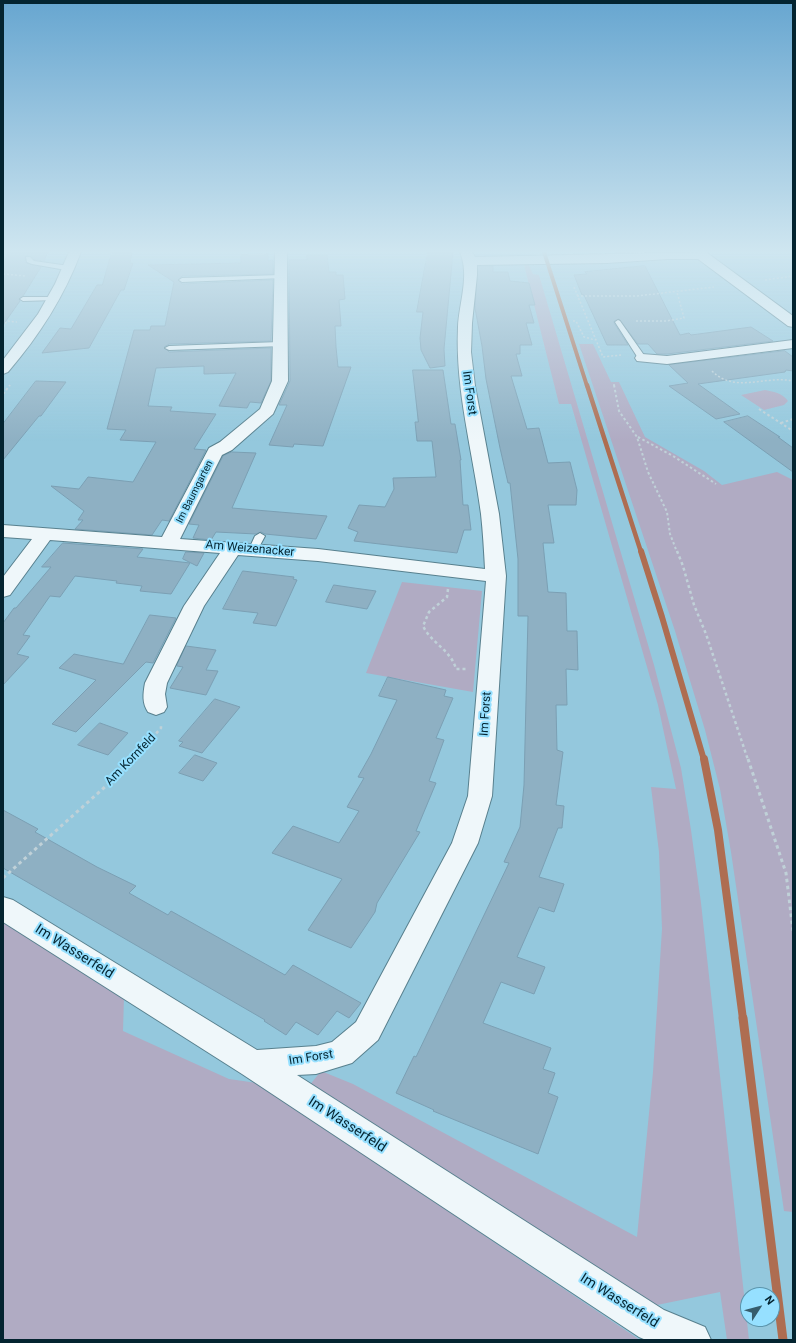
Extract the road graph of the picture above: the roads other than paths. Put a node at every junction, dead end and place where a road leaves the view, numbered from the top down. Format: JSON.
{"nodes":[{"id":1,"x":43,"y":315,"type":"edge"},
{"id":2,"x":280,"y":315,"type":"edge"},
{"id":3,"x":466,"y":315,"type":"edge"},
{"id":4,"x":782,"y":315,"type":"edge"},
{"id":5,"x":618,"y":322,"type":"road end"},
{"id":6,"x":793,"y":323,"type":"edge"},
{"id":7,"x":280,"y":344,"type":"junction"},
{"id":8,"x":793,"y":344,"type":"edge"},
{"id":9,"x":169,"y":348,"type":"dead end"},
{"id":10,"x":642,"y":358,"type":"joint"},
{"id":11,"x":3,"y":369,"type":"edge"},
{"id":12,"x":3,"y":530,"type":"edge"},
{"id":13,"x":44,"y":535,"type":"junction"},
{"id":14,"x":170,"y":542,"type":"junction"},
{"id":15,"x":233,"y":548,"type":"junction"},
{"id":16,"x":496,"y":576,"type":"junction"},
{"id":17,"x":3,"y":591,"type":"edge"},
{"id":18,"x":156,"y":708,"type":"road end"},
{"id":19,"x":3,"y":908,"type":"edge"},
{"id":20,"x":253,"y":1064,"type":"junction"},
{"id":21,"x":692,"y":1340,"type":"edge"}],
"edges":[{"from":1,"to":11,"type":"street"},
{"from":2,"to":7,"type":"street","name":"Im Baumgarten"},
{"from":3,"to":16,"type":"street","name":"Im Forst"},
{"from":4,"to":6,"type":"street"},
{"from":5,"to":10,"type":"lane"},
{"from":7,"to":9,"type":"lane"},
{"from":7,"to":14,"type":"street","name":"Im Baumgarten"},
{"from":8,"to":10,"type":"street"},
{"from":12,"to":13,"type":"street","name":"Am Weizenacker"},
{"from":13,"to":14,"type":"street","name":"Am Weizenacker"},
{"from":13,"to":17,"type":"street"},
{"from":14,"to":15,"type":"street","name":"Am Weizenacker"},
{"from":15,"to":16,"type":"street","name":"Am Weizenacker"},
{"from":15,"to":18,"type":"street"},
{"from":16,"to":20,"type":"street","name":"Im Forst"},
{"from":19,"to":20,"type":"street","name":"Im Wasserfeld"},
{"from":20,"to":21,"type":"street","name":"Im Wasserfeld"}]}
